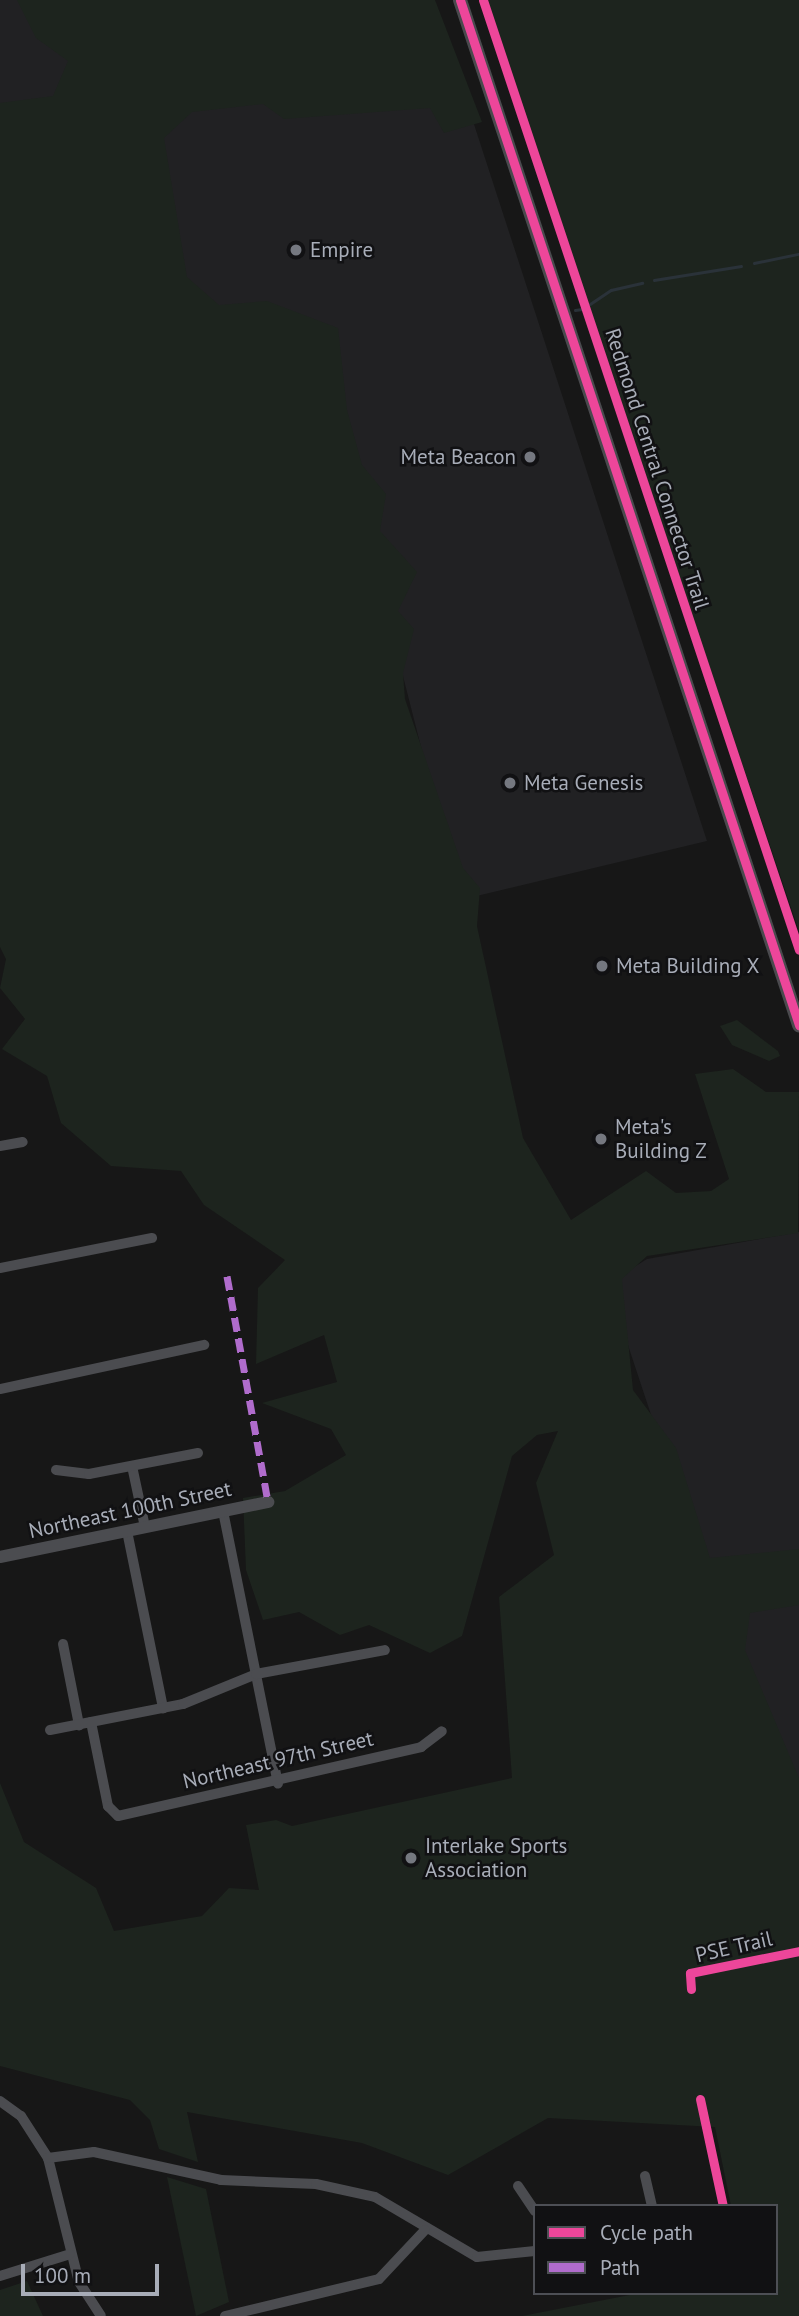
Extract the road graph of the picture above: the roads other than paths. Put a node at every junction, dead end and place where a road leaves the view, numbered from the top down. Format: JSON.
{"nodes":[{"id":1,"x":460,"y":0,"type":"edge"},
{"id":2,"x":799,"y":1025,"type":"edge"},
{"id":3,"x":23,"y":1142,"type":"dead end"},
{"id":4,"x":0,"y":1146,"type":"edge"},
{"id":5,"x":152,"y":1238,"type":"dead end"},
{"id":6,"x":0,"y":1268,"type":"edge"},
{"id":7,"x":204,"y":1345,"type":"dead end"},
{"id":8,"x":0,"y":1389,"type":"edge"},
{"id":9,"x":198,"y":1453,"type":"dead end"},
{"id":10,"x":132,"y":1466,"type":"junction"},
{"id":11,"x":56,"y":1470,"type":"dead end"},
{"id":12,"x":268,"y":1502,"type":"dead end"},
{"id":13,"x":223,"y":1511,"type":"junction"},
{"id":14,"x":145,"y":1527,"type":"junction"},
{"id":15,"x":127,"y":1531,"type":"junction"},
{"id":16,"x":0,"y":1557,"type":"edge"},
{"id":17,"x":63,"y":1644,"type":"dead end"},
{"id":18,"x":385,"y":1650,"type":"dead end"},
{"id":19,"x":256,"y":1674,"type":"junction"},
{"id":20,"x":163,"y":1708,"type":"junction"},
{"id":21,"x":91,"y":1722,"type":"junction"},
{"id":22,"x":79,"y":1725,"type":"junction"},
{"id":23,"x":50,"y":1730,"type":"dead end"},
{"id":24,"x":442,"y":1731,"type":"dead end"},
{"id":25,"x":278,"y":1783,"type":"junction"},
{"id":26,"x":0,"y":2101,"type":"edge"},
{"id":27,"x":48,"y":2158,"type":"junction"},
{"id":28,"x":645,"y":2176,"type":"dead end"},
{"id":29,"x":518,"y":2186,"type":"dead end"},
{"id":30,"x":652,"y":2204,"type":"edge"},
{"id":31,"x":533,"y":2208,"type":"edge"},
{"id":32,"x":425,"y":2230,"type":"junction"},
{"id":33,"x":533,"y":2251,"type":"edge"},
{"id":34,"x":71,"y":2255,"type":"junction"},
{"id":35,"x":0,"y":2276,"type":"edge"},
{"id":36,"x":101,"y":2316,"type":"edge"},
{"id":37,"x":225,"y":2316,"type":"edge"}],
"edges":[{"from":1,"to":2,"type":"main road"},
{"from":3,"to":4,"type":"street"},
{"from":5,"to":6,"type":"street"},
{"from":7,"to":8,"type":"street"},
{"from":9,"to":10,"type":"street"},
{"from":10,"to":11,"type":"street"},
{"from":10,"to":14,"type":"street"},
{"from":12,"to":13,"type":"street","name":"Northeast 100th Street"},
{"from":13,"to":14,"type":"street","name":"Northeast 100th Street"},
{"from":13,"to":19,"type":"street"},
{"from":14,"to":15,"type":"street","name":"Northeast 100th Street"},
{"from":15,"to":16,"type":"street","name":"Northeast 100th Street"},
{"from":15,"to":20,"type":"street"},
{"from":17,"to":22,"type":"street"},
{"from":18,"to":19,"type":"street"},
{"from":19,"to":20,"type":"street"},
{"from":19,"to":25,"type":"street"},
{"from":20,"to":21,"type":"street"},
{"from":21,"to":22,"type":"street"},
{"from":21,"to":25,"type":"street","name":"Northeast 97th Street"},
{"from":22,"to":23,"type":"street"},
{"from":24,"to":25,"type":"street","name":"Northeast 97th Street"},
{"from":26,"to":27,"type":"street"},
{"from":27,"to":32,"type":"street"},
{"from":27,"to":34,"type":"street"},
{"from":28,"to":30,"type":"street"},
{"from":29,"to":31,"type":"street"},
{"from":32,"to":33,"type":"street"},
{"from":32,"to":37,"type":"street"},
{"from":34,"to":35,"type":"street"},
{"from":34,"to":36,"type":"street"}]}
